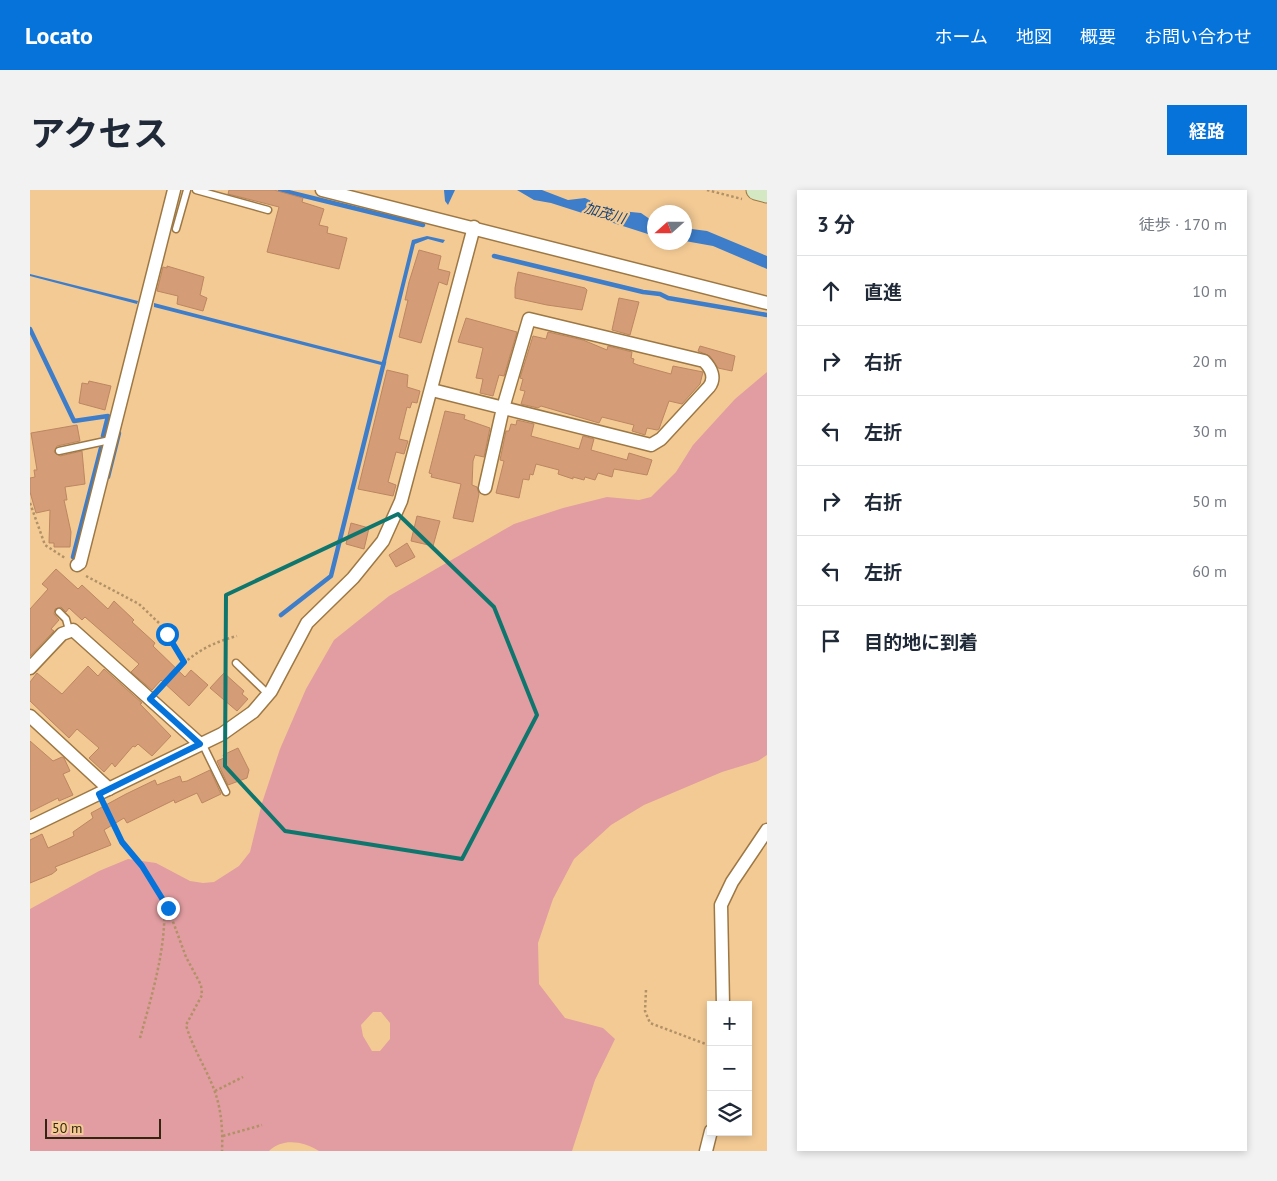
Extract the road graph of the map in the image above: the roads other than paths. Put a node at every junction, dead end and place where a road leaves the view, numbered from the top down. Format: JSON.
{"nodes":[{"id":1,"x":174,"y":190,"type":"edge"},
{"id":2,"x":187,"y":190,"type":"edge"},
{"id":3,"x":196,"y":190,"type":"edge"},
{"id":4,"x":322,"y":190,"type":"edge"},
{"id":5,"x":767,"y":193,"type":"edge"},
{"id":6,"x":752,"y":195,"type":"edge"},
{"id":7,"x":268,"y":210,"type":"dead end"},
{"id":8,"x":474,"y":227,"type":"junction"},
{"id":9,"x":176,"y":229,"type":"dead end"},
{"id":10,"x":767,"y":303,"type":"edge"},
{"id":11,"x":432,"y":390,"type":"junction"},
{"id":12,"x":503,"y":408,"type":"junction"},
{"id":13,"x":110,"y":440,"type":"junction"},
{"id":14,"x":59,"y":451,"type":"dead end"},
{"id":15,"x":485,"y":488,"type":"dead end"},
{"id":16,"x":77,"y":564,"type":"road end"},
{"id":17,"x":59,"y":612,"type":"dead end"},
{"id":18,"x":68,"y":630,"type":"junction"},
{"id":19,"x":236,"y":663,"type":"dead end"},
{"id":20,"x":30,"y":668,"type":"edge"},
{"id":21,"x":268,"y":694,"type":"junction"},
{"id":22,"x":30,"y":716,"type":"edge"},
{"id":23,"x":201,"y":744,"type":"junction"},
{"id":24,"x":104,"y":792,"type":"junction"},
{"id":25,"x":226,"y":792,"type":"dead end"},
{"id":26,"x":30,"y":827,"type":"edge"},
{"id":27,"x":767,"y":830,"type":"edge"},
{"id":28,"x":723,"y":1001,"type":"edge"},
{"id":29,"x":710,"y":1136,"type":"edge"},
{"id":30,"x":709,"y":1150,"type":"edge"}],
"edges":[{"from":1,"to":13,"type":"street"},
{"from":2,"to":9,"type":"lane"},
{"from":3,"to":7,"type":"lane"},
{"from":4,"to":8,"type":"street"},
{"from":5,"to":6,"type":"street"},
{"from":8,"to":10,"type":"street"},
{"from":8,"to":11,"type":"street"},
{"from":11,"to":12,"type":"street"},
{"from":11,"to":21,"type":"street"},
{"from":12,"to":12,"type":"street"},
{"from":12,"to":15,"type":"street"},
{"from":13,"to":14,"type":"lane"},
{"from":13,"to":16,"type":"street"},
{"from":17,"to":18,"type":"lane"},
{"from":18,"to":20,"type":"street"},
{"from":18,"to":23,"type":"street"},
{"from":19,"to":21,"type":"lane"},
{"from":21,"to":23,"type":"street"},
{"from":22,"to":24,"type":"street"},
{"from":23,"to":24,"type":"street"},
{"from":23,"to":25,"type":"lane"},
{"from":24,"to":26,"type":"street"},
{"from":27,"to":28,"type":"street"},
{"from":29,"to":30,"type":"street"}]}
